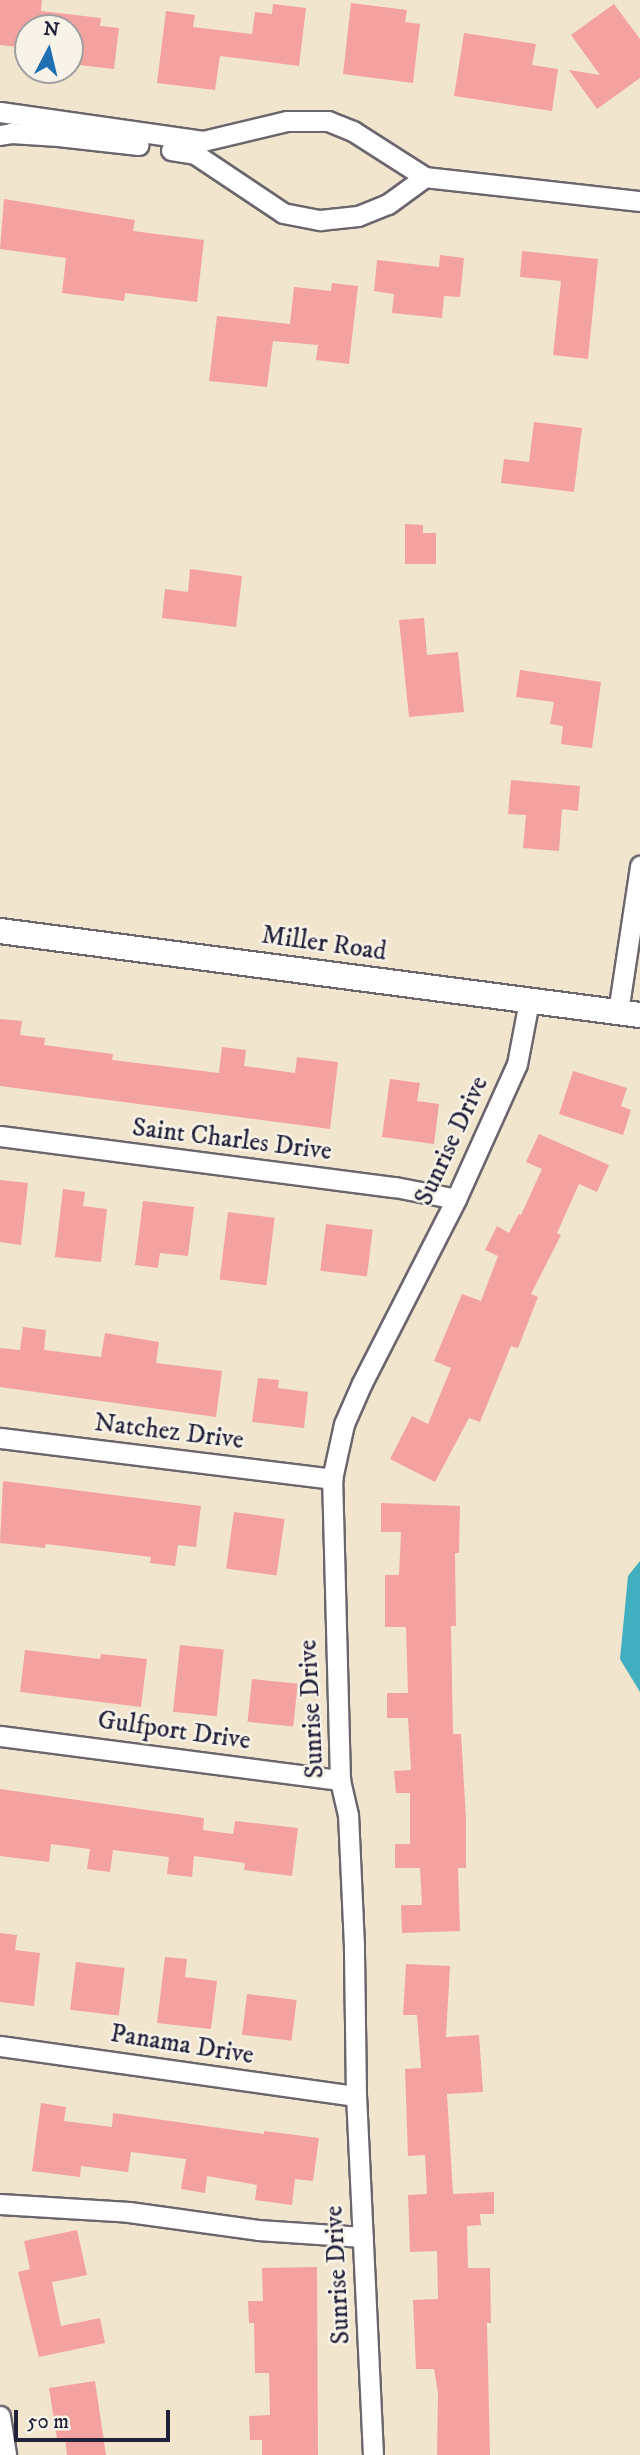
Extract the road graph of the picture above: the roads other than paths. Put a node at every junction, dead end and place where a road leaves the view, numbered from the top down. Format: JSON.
{"nodes":[{"id":1,"x":0,"y":112,"type":"edge"},
{"id":2,"x":92,"y":133,"type":"junction"},
{"id":3,"x":0,"y":135,"type":"edge"},
{"id":4,"x":425,"y":177,"type":"junction"},
{"id":5,"x":640,"y":201,"type":"edge"},
{"id":6,"x":640,"y":866,"type":"edge"},
{"id":7,"x":0,"y":931,"type":"edge"},
{"id":8,"x":529,"y":1001,"type":"junction"},
{"id":9,"x":629,"y":1013,"type":"edge"},
{"id":10,"x":0,"y":1136,"type":"edge"},
{"id":11,"x":456,"y":1199,"type":"junction"},
{"id":12,"x":0,"y":1438,"type":"edge"},
{"id":13,"x":332,"y":1479,"type":"junction"},
{"id":14,"x":0,"y":1736,"type":"edge"},
{"id":15,"x":340,"y":1780,"type":"junction"},
{"id":16,"x":0,"y":2046,"type":"edge"},
{"id":17,"x":356,"y":2096,"type":"junction"},
{"id":18,"x":0,"y":2204,"type":"edge"},
{"id":19,"x":363,"y":2237,"type":"junction"},
{"id":20,"x":0,"y":2416,"type":"edge"},
{"id":21,"x":6,"y":2455,"type":"edge"},
{"id":22,"x":373,"y":2455,"type":"edge"}],
"edges":[{"from":1,"to":2,"type":"street"},
{"from":2,"to":3,"type":"street"},
{"from":2,"to":4,"type":"street"},
{"from":2,"to":4,"type":"street"},
{"from":4,"to":5,"type":"street"},
{"from":6,"to":9,"type":"street"},
{"from":7,"to":8,"type":"main road","name":"Miller Road"},
{"from":8,"to":9,"type":"main road","name":"Miller Road"},
{"from":8,"to":11,"type":"street","name":"Sunrise Drive"},
{"from":10,"to":11,"type":"street","name":"Saint Charles Drive"},
{"from":11,"to":13,"type":"street","name":"Sunrise Drive"},
{"from":12,"to":13,"type":"street","name":"Natchez Drive"},
{"from":13,"to":15,"type":"street","name":"Sunrise Drive"},
{"from":14,"to":15,"type":"street","name":"Gulfport Drive"},
{"from":15,"to":17,"type":"street","name":"Sunrise Drive"},
{"from":16,"to":17,"type":"street","name":"Panama Drive"},
{"from":17,"to":19,"type":"street","name":"Sunrise Drive"},
{"from":18,"to":19,"type":"street"},
{"from":19,"to":22,"type":"street","name":"Sunrise Drive"},
{"from":20,"to":21,"type":"street"}]}
